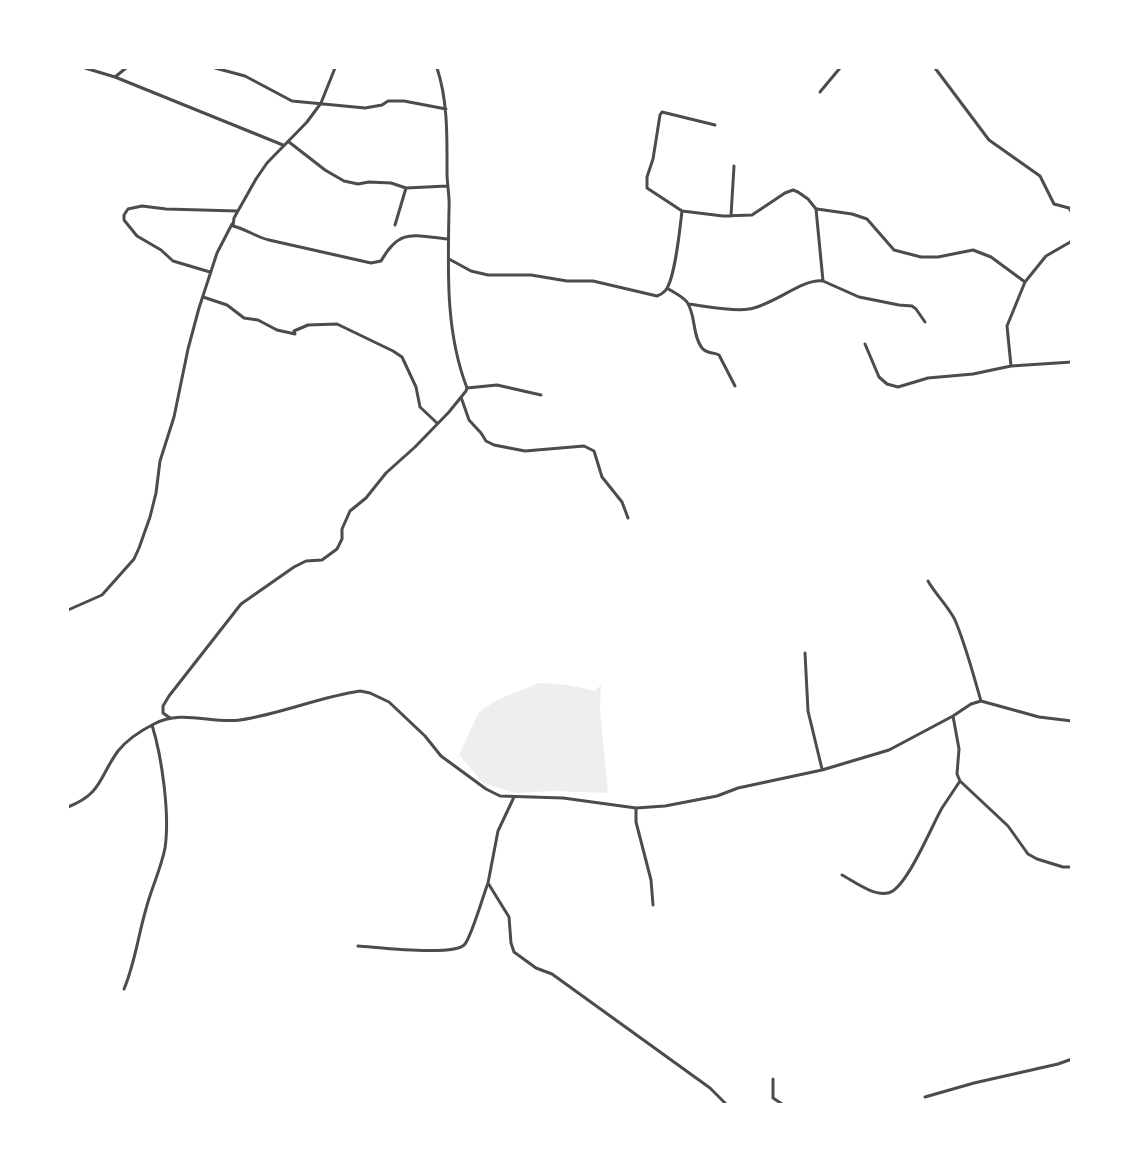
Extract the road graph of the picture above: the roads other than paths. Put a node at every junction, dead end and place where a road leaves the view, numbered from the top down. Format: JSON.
{"nodes":[{"id":1,"x":85,"y":68,"type":"edge"},
{"id":2,"x":126,"y":68,"type":"edge"},
{"id":3,"x":215,"y":68,"type":"edge"},
{"id":4,"x":335,"y":68,"type":"edge"},
{"id":5,"x":437,"y":68,"type":"edge"},
{"id":6,"x":840,"y":68,"type":"edge"},
{"id":7,"x":935,"y":68,"type":"edge"},
{"id":8,"x":115,"y":77,"type":"junction"},
{"id":9,"x":820,"y":92,"type":"dead end"},
{"id":10,"x":321,"y":103,"type":"junction"},
{"id":11,"x":446,"y":109,"type":"junction"},
{"id":12,"x":714,"y":125,"type":"dead end"},
{"id":13,"x":288,"y":141,"type":"junction"},
{"id":14,"x":283,"y":145,"type":"junction"},
{"id":15,"x":734,"y":166,"type":"dead end"},
{"id":16,"x":447,"y":186,"type":"junction"},
{"id":17,"x":406,"y":188,"type":"junction"},
{"id":18,"x":816,"y":209,"type":"junction"},
{"id":19,"x":237,"y":211,"type":"junction"},
{"id":20,"x":682,"y":211,"type":"junction"},
{"id":21,"x":1071,"y":213,"type":"edge"},
{"id":22,"x":731,"y":216,"type":"junction"},
{"id":23,"x":232,"y":224,"type":"junction"},
{"id":24,"x":395,"y":225,"type":"dead end"},
{"id":25,"x":448,"y":239,"type":"junction"},
{"id":26,"x":1071,"y":241,"type":"edge"},
{"id":27,"x":449,"y":259,"type":"junction"},
{"id":28,"x":211,"y":272,"type":"junction"},
{"id":29,"x":823,"y":281,"type":"junction"},
{"id":30,"x":1025,"y":282,"type":"junction"},
{"id":31,"x":667,"y":288,"type":"junction"},
{"id":32,"x":203,"y":297,"type":"junction"},
{"id":33,"x":688,"y":304,"type":"junction"},
{"id":34,"x":925,"y":322,"type":"dead end"},
{"id":35,"x":865,"y":344,"type":"dead end"},
{"id":36,"x":1071,"y":362,"type":"edge"},
{"id":37,"x":1011,"y":366,"type":"junction"},
{"id":38,"x":735,"y":386,"type":"dead end"},
{"id":39,"x":467,"y":388,"type":"junction"},
{"id":40,"x":541,"y":395,"type":"dead end"},
{"id":41,"x":461,"y":397,"type":"junction"},
{"id":42,"x":438,"y":423,"type":"junction"},
{"id":43,"x":628,"y":518,"type":"dead end"},
{"id":44,"x":928,"y":581,"type":"dead end"},
{"id":45,"x":68,"y":610,"type":"edge"},
{"id":46,"x":805,"y":653,"type":"dead end"},
{"id":47,"x":981,"y":701,"type":"junction"},
{"id":48,"x":953,"y":716,"type":"junction"},
{"id":49,"x":170,"y":718,"type":"junction"},
{"id":50,"x":1071,"y":721,"type":"edge"},
{"id":51,"x":152,"y":725,"type":"junction"},
{"id":52,"x":822,"y":770,"type":"junction"},
{"id":53,"x":960,"y":781,"type":"junction"},
{"id":54,"x":514,"y":797,"type":"junction"},
{"id":55,"x":68,"y":807,"type":"edge"},
{"id":56,"x":636,"y":808,"type":"junction"},
{"id":57,"x":1071,"y":867,"type":"edge"},
{"id":58,"x":842,"y":875,"type":"dead end"},
{"id":59,"x":488,"y":882,"type":"junction"},
{"id":60,"x":653,"y":905,"type":"dead end"},
{"id":61,"x":358,"y":946,"type":"dead end"},
{"id":62,"x":124,"y":989,"type":"dead end"},
{"id":63,"x":1071,"y":1059,"type":"edge"},
{"id":64,"x":773,"y":1079,"type":"dead end"},
{"id":65,"x":925,"y":1097,"type":"dead end"},
{"id":66,"x":726,"y":1104,"type":"edge"},
{"id":67,"x":782,"y":1104,"type":"edge"}],
"edges":[{"from":1,"to":8,"type":"street"},
{"from":2,"to":8,"type":"street"},
{"from":3,"to":10,"type":"street"},
{"from":4,"to":10,"type":"street"},
{"from":5,"to":11,"type":"street"},
{"from":6,"to":9,"type":"street"},
{"from":7,"to":21,"type":"street"},
{"from":8,"to":14,"type":"street"},
{"from":10,"to":11,"type":"street"},
{"from":10,"to":13,"type":"street"},
{"from":11,"to":16,"type":"street"},
{"from":12,"to":20,"type":"street"},
{"from":13,"to":14,"type":"street"},
{"from":13,"to":17,"type":"street"},
{"from":14,"to":19,"type":"street"},
{"from":15,"to":22,"type":"street"},
{"from":16,"to":17,"type":"street"},
{"from":16,"to":25,"type":"street"},
{"from":17,"to":24,"type":"street"},
{"from":18,"to":22,"type":"street"},
{"from":18,"to":29,"type":"street"},
{"from":18,"to":30,"type":"street"},
{"from":19,"to":23,"type":"street"},
{"from":19,"to":28,"type":"street"},
{"from":20,"to":22,"type":"street"},
{"from":20,"to":31,"type":"street"},
{"from":23,"to":25,"type":"street"},
{"from":23,"to":28,"type":"street"},
{"from":25,"to":27,"type":"street"},
{"from":26,"to":30,"type":"street"},
{"from":27,"to":31,"type":"street"},
{"from":27,"to":39,"type":"street"},
{"from":28,"to":32,"type":"street"},
{"from":29,"to":33,"type":"street"},
{"from":29,"to":34,"type":"street"},
{"from":30,"to":37,"type":"street"},
{"from":31,"to":33,"type":"street"},
{"from":32,"to":42,"type":"street"},
{"from":32,"to":45,"type":"street"},
{"from":33,"to":38,"type":"street"},
{"from":35,"to":37,"type":"street"},
{"from":36,"to":37,"type":"street"},
{"from":39,"to":40,"type":"street"},
{"from":39,"to":41,"type":"street"},
{"from":41,"to":42,"type":"street"},
{"from":41,"to":43,"type":"street"},
{"from":42,"to":49,"type":"street"},
{"from":44,"to":47,"type":"street"},
{"from":46,"to":52,"type":"street"},
{"from":47,"to":48,"type":"street"},
{"from":47,"to":50,"type":"street"},
{"from":48,"to":52,"type":"street"},
{"from":48,"to":53,"type":"street"},
{"from":49,"to":51,"type":"street"},
{"from":49,"to":54,"type":"street"},
{"from":51,"to":55,"type":"street"},
{"from":51,"to":62,"type":"street"},
{"from":52,"to":56,"type":"street"},
{"from":53,"to":57,"type":"street"},
{"from":53,"to":58,"type":"street"},
{"from":54,"to":56,"type":"street"},
{"from":54,"to":59,"type":"street"},
{"from":56,"to":60,"type":"street"},
{"from":59,"to":61,"type":"street"},
{"from":59,"to":66,"type":"street"},
{"from":63,"to":65,"type":"street"},
{"from":64,"to":67,"type":"street"}]}
